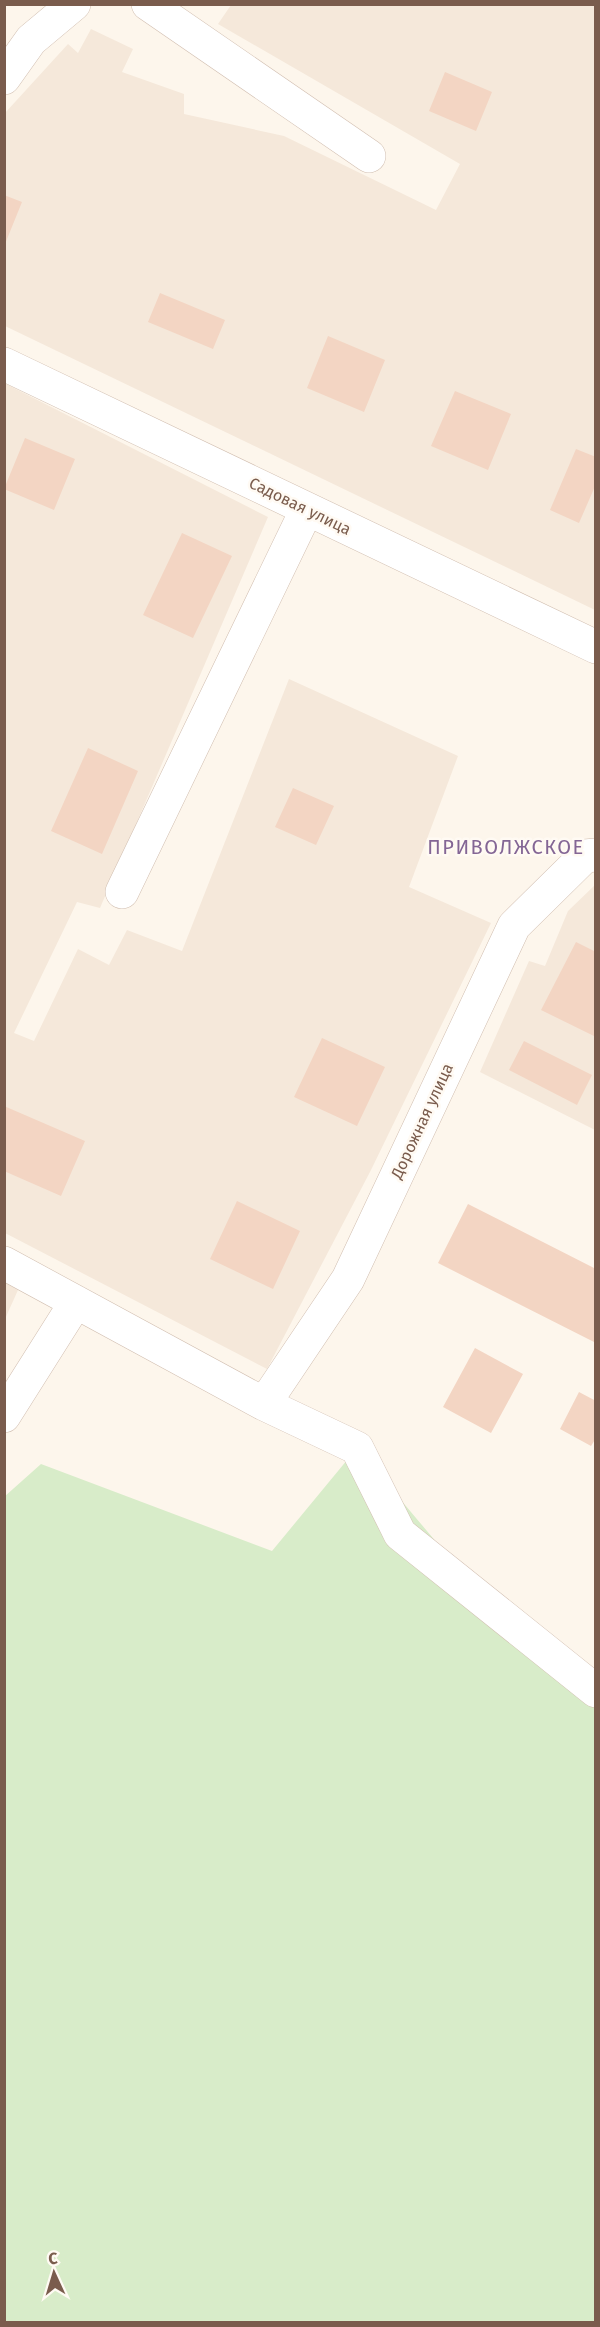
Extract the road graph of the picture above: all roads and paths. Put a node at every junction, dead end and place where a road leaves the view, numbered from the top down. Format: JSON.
{"nodes":[{"id":1,"x":45,"y":4,"type":"edge"},
{"id":2,"x":74,"y":4,"type":"edge"},
{"id":3,"x":148,"y":4,"type":"edge"},
{"id":4,"x":32,"y":40,"type":"junction"},
{"id":5,"x":4,"y":78,"type":"edge"},
{"id":6,"x":369,"y":156,"type":"dead end"},
{"id":7,"x":4,"y":364,"type":"edge"},
{"id":8,"x":307,"y":509,"type":"junction"},
{"id":9,"x":596,"y":647,"type":"edge"},
{"id":10,"x":596,"y":855,"type":"edge"},
{"id":11,"x":122,"y":892,"type":"dead end"},
{"id":12,"x":4,"y":1263,"type":"edge"},
{"id":13,"x":76,"y":1302,"type":"junction"},
{"id":14,"x":264,"y":1404,"type":"junction"},
{"id":15,"x":4,"y":1416,"type":"edge"},
{"id":16,"x":596,"y":1691,"type":"edge"}],
"edges":[{"from":1,"to":4,"type":"street"},
{"from":2,"to":4,"type":"street"},
{"from":3,"to":6,"type":"street"},
{"from":4,"to":5,"type":"street"},
{"from":7,"to":8,"type":"street","name":"Садовая улица"},
{"from":8,"to":9,"type":"street","name":"Садовая улица"},
{"from":8,"to":11,"type":"street"},
{"from":10,"to":14,"type":"street","name":"Дорожная улица"},
{"from":12,"to":13,"type":"street"},
{"from":13,"to":14,"type":"street"},
{"from":13,"to":15,"type":"street"},
{"from":14,"to":16,"type":"street"}]}
